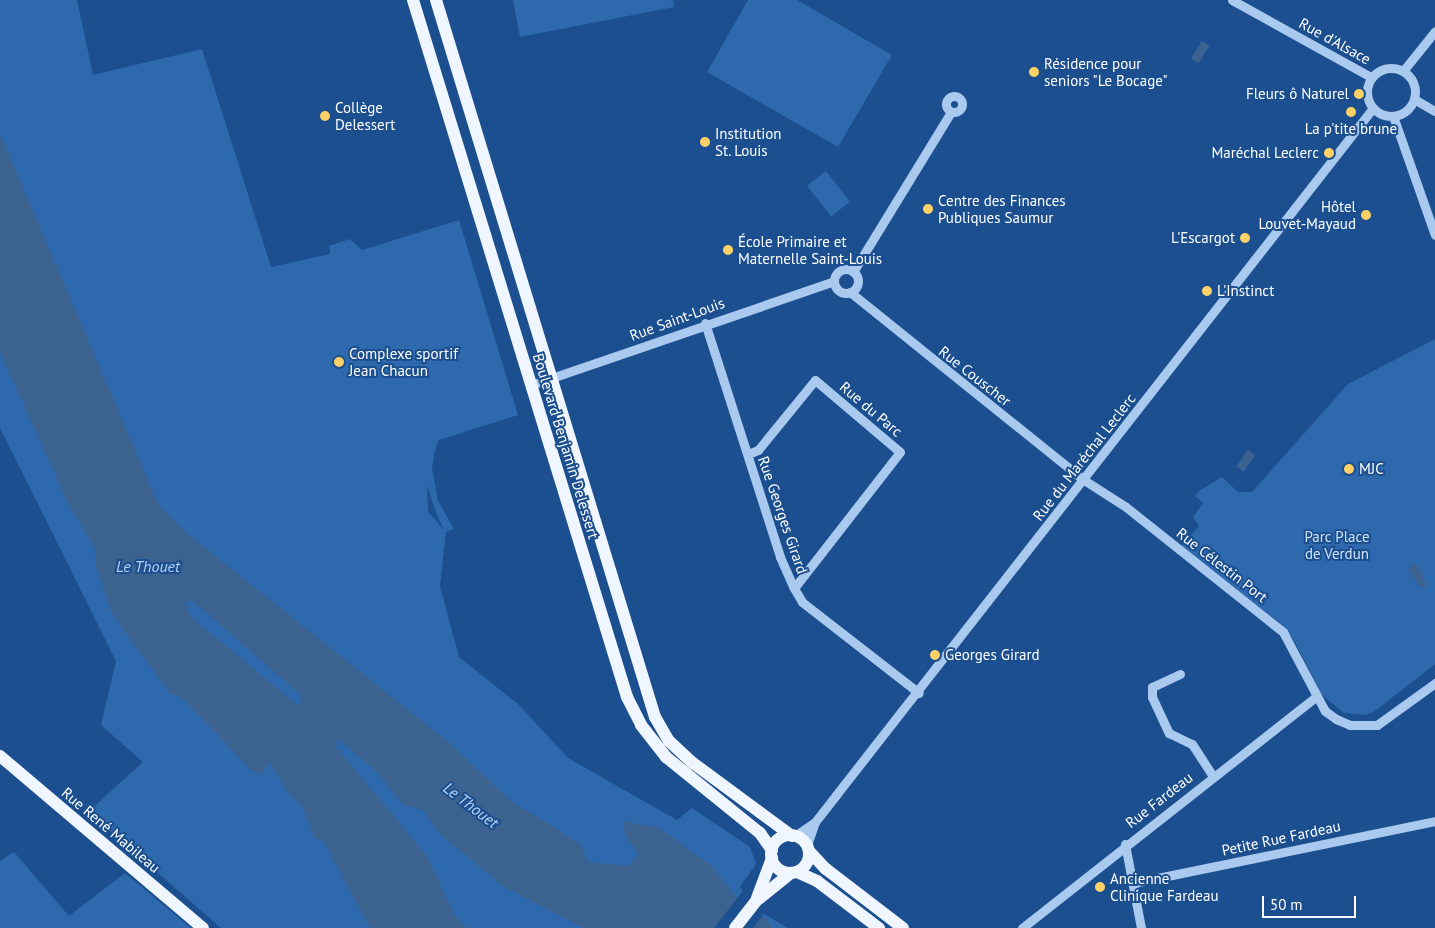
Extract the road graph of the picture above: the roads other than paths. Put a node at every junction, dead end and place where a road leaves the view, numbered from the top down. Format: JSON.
{"nodes":[{"id":1,"x":413,"y":0,"type":"edge"},
{"id":2,"x":436,"y":0,"type":"edge"},
{"id":3,"x":1232,"y":0,"type":"edge"},
{"id":4,"x":1435,"y":31,"type":"edge"},
{"id":5,"x":1403,"y":71,"type":"junction"},
{"id":6,"x":1371,"y":77,"type":"junction"},
{"id":7,"x":1414,"y":99,"type":"junction"},
{"id":8,"x":1373,"y":108,"type":"junction"},
{"id":9,"x":1435,"y":111,"type":"edge"},
{"id":10,"x":951,"y":112,"type":"dead end"},
{"id":11,"x":1393,"y":116,"type":"junction"},
{"id":12,"x":1435,"y":235,"type":"edge"},
{"id":13,"x":853,"y":272,"type":"junction"},
{"id":14,"x":834,"y":281,"type":"junction"},
{"id":15,"x":850,"y":292,"type":"junction"},
{"id":16,"x":705,"y":323,"type":"junction"},
{"id":17,"x":552,"y":378,"type":"junction"},
{"id":18,"x":531,"y":385,"type":"junction"},
{"id":19,"x":748,"y":454,"type":"junction"},
{"id":20,"x":1084,"y":480,"type":"junction"},
{"id":21,"x":794,"y":588,"type":"junction"},
{"id":22,"x":1180,"y":674,"type":"dead end"},
{"id":23,"x":1435,"y":682,"type":"edge"},
{"id":24,"x":918,"y":693,"type":"junction"},
{"id":25,"x":1316,"y":696,"type":"junction"},
{"id":26,"x":0,"y":756,"type":"edge"},
{"id":27,"x":1214,"y":776,"type":"junction"},
{"id":28,"x":1435,"y":821,"type":"edge"},
{"id":29,"x":815,"y":822,"type":"junction"},
{"id":30,"x":794,"y":836,"type":"junction"},
{"id":31,"x":1125,"y":844,"type":"junction"},
{"id":32,"x":808,"y":848,"type":"junction"},
{"id":33,"x":772,"y":854,"type":"junction"},
{"id":34,"x":794,"y":872,"type":"junction"},
{"id":35,"x":1133,"y":883,"type":"junction"},
{"id":36,"x":756,"y":901,"type":"junction"},
{"id":37,"x":203,"y":928,"type":"edge"},
{"id":38,"x":735,"y":928,"type":"edge"},
{"id":39,"x":878,"y":928,"type":"edge"},
{"id":40,"x":904,"y":928,"type":"edge"},
{"id":41,"x":1022,"y":928,"type":"edge"},
{"id":42,"x":1141,"y":928,"type":"edge"}],
"edges":[{"from":1,"to":18,"type":"main road","name":"Boulevard Benjamin Delessert"},
{"from":2,"to":17,"type":"main road","name":"Boulevard Benjamin Delessert"},
{"from":3,"to":6,"type":"street","name":"Rue d'Alsace"},
{"from":4,"to":5,"type":"street"},
{"from":5,"to":6,"type":"street"},
{"from":5,"to":7,"type":"street"},
{"from":6,"to":8,"type":"street"},
{"from":7,"to":9,"type":"street"},
{"from":7,"to":11,"type":"street"},
{"from":8,"to":11,"type":"street"},
{"from":8,"to":20,"type":"street","name":"Rue du Maréchal Leclerc"},
{"from":10,"to":13,"type":"street"},
{"from":11,"to":12,"type":"street"},
{"from":13,"to":14,"type":"street"},
{"from":13,"to":15,"type":"street"},
{"from":14,"to":15,"type":"street"},
{"from":14,"to":16,"type":"street","name":"Rue Saint-Louis"},
{"from":15,"to":20,"type":"street","name":"Rue Couscher"},
{"from":16,"to":17,"type":"street","name":"Rue Saint-Louis"},
{"from":16,"to":19,"type":"street","name":"Rue Georges Girard"},
{"from":17,"to":18,"type":"street","name":"Rue Saint-Louis"},
{"from":17,"to":30,"type":"main road","name":"Boulevard Benjamin Delessert"},
{"from":18,"to":33,"type":"main road","name":"Boulevard Benjamin Delessert"},
{"from":19,"to":21,"type":"street","name":"Rue Georges Girard"},
{"from":19,"to":21,"type":"street","name":"Rue du Parc"},
{"from":20,"to":24,"type":"street","name":"Rue du Maréchal Leclerc"},
{"from":20,"to":25,"type":"street","name":"Rue Célestin Port"},
{"from":21,"to":24,"type":"street","name":"Rue Georges Girard"},
{"from":22,"to":27,"type":"street"},
{"from":23,"to":25,"type":"street","name":"Rue Célestin Port"},
{"from":24,"to":29,"type":"street","name":"Rue du Maréchal Leclerc"},
{"from":25,"to":27,"type":"street","name":"Rue Fardeau"},
{"from":26,"to":37,"type":"main road","name":"Rue René Mabileau"},
{"from":27,"to":31,"type":"street","name":"Rue Fardeau"},
{"from":28,"to":35,"type":"street","name":"Petite Rue Fardeau"},
{"from":29,"to":30,"type":"street","name":"Rue du Maréchal Leclerc"},
{"from":29,"to":32,"type":"street","name":"Rue du Maréchal Leclerc"},
{"from":30,"to":32,"type":"main road"},
{"from":30,"to":33,"type":"main road"},
{"from":31,"to":35,"type":"street"},
{"from":31,"to":41,"type":"street","name":"Rue Fardeau"},
{"from":32,"to":34,"type":"main road"},
{"from":32,"to":40,"type":"main road"},
{"from":33,"to":34,"type":"main road"},
{"from":33,"to":36,"type":"main road"},
{"from":34,"to":36,"type":"main road"},
{"from":34,"to":39,"type":"main road"},
{"from":35,"to":42,"type":"street"},
{"from":36,"to":38,"type":"main road"}]}
